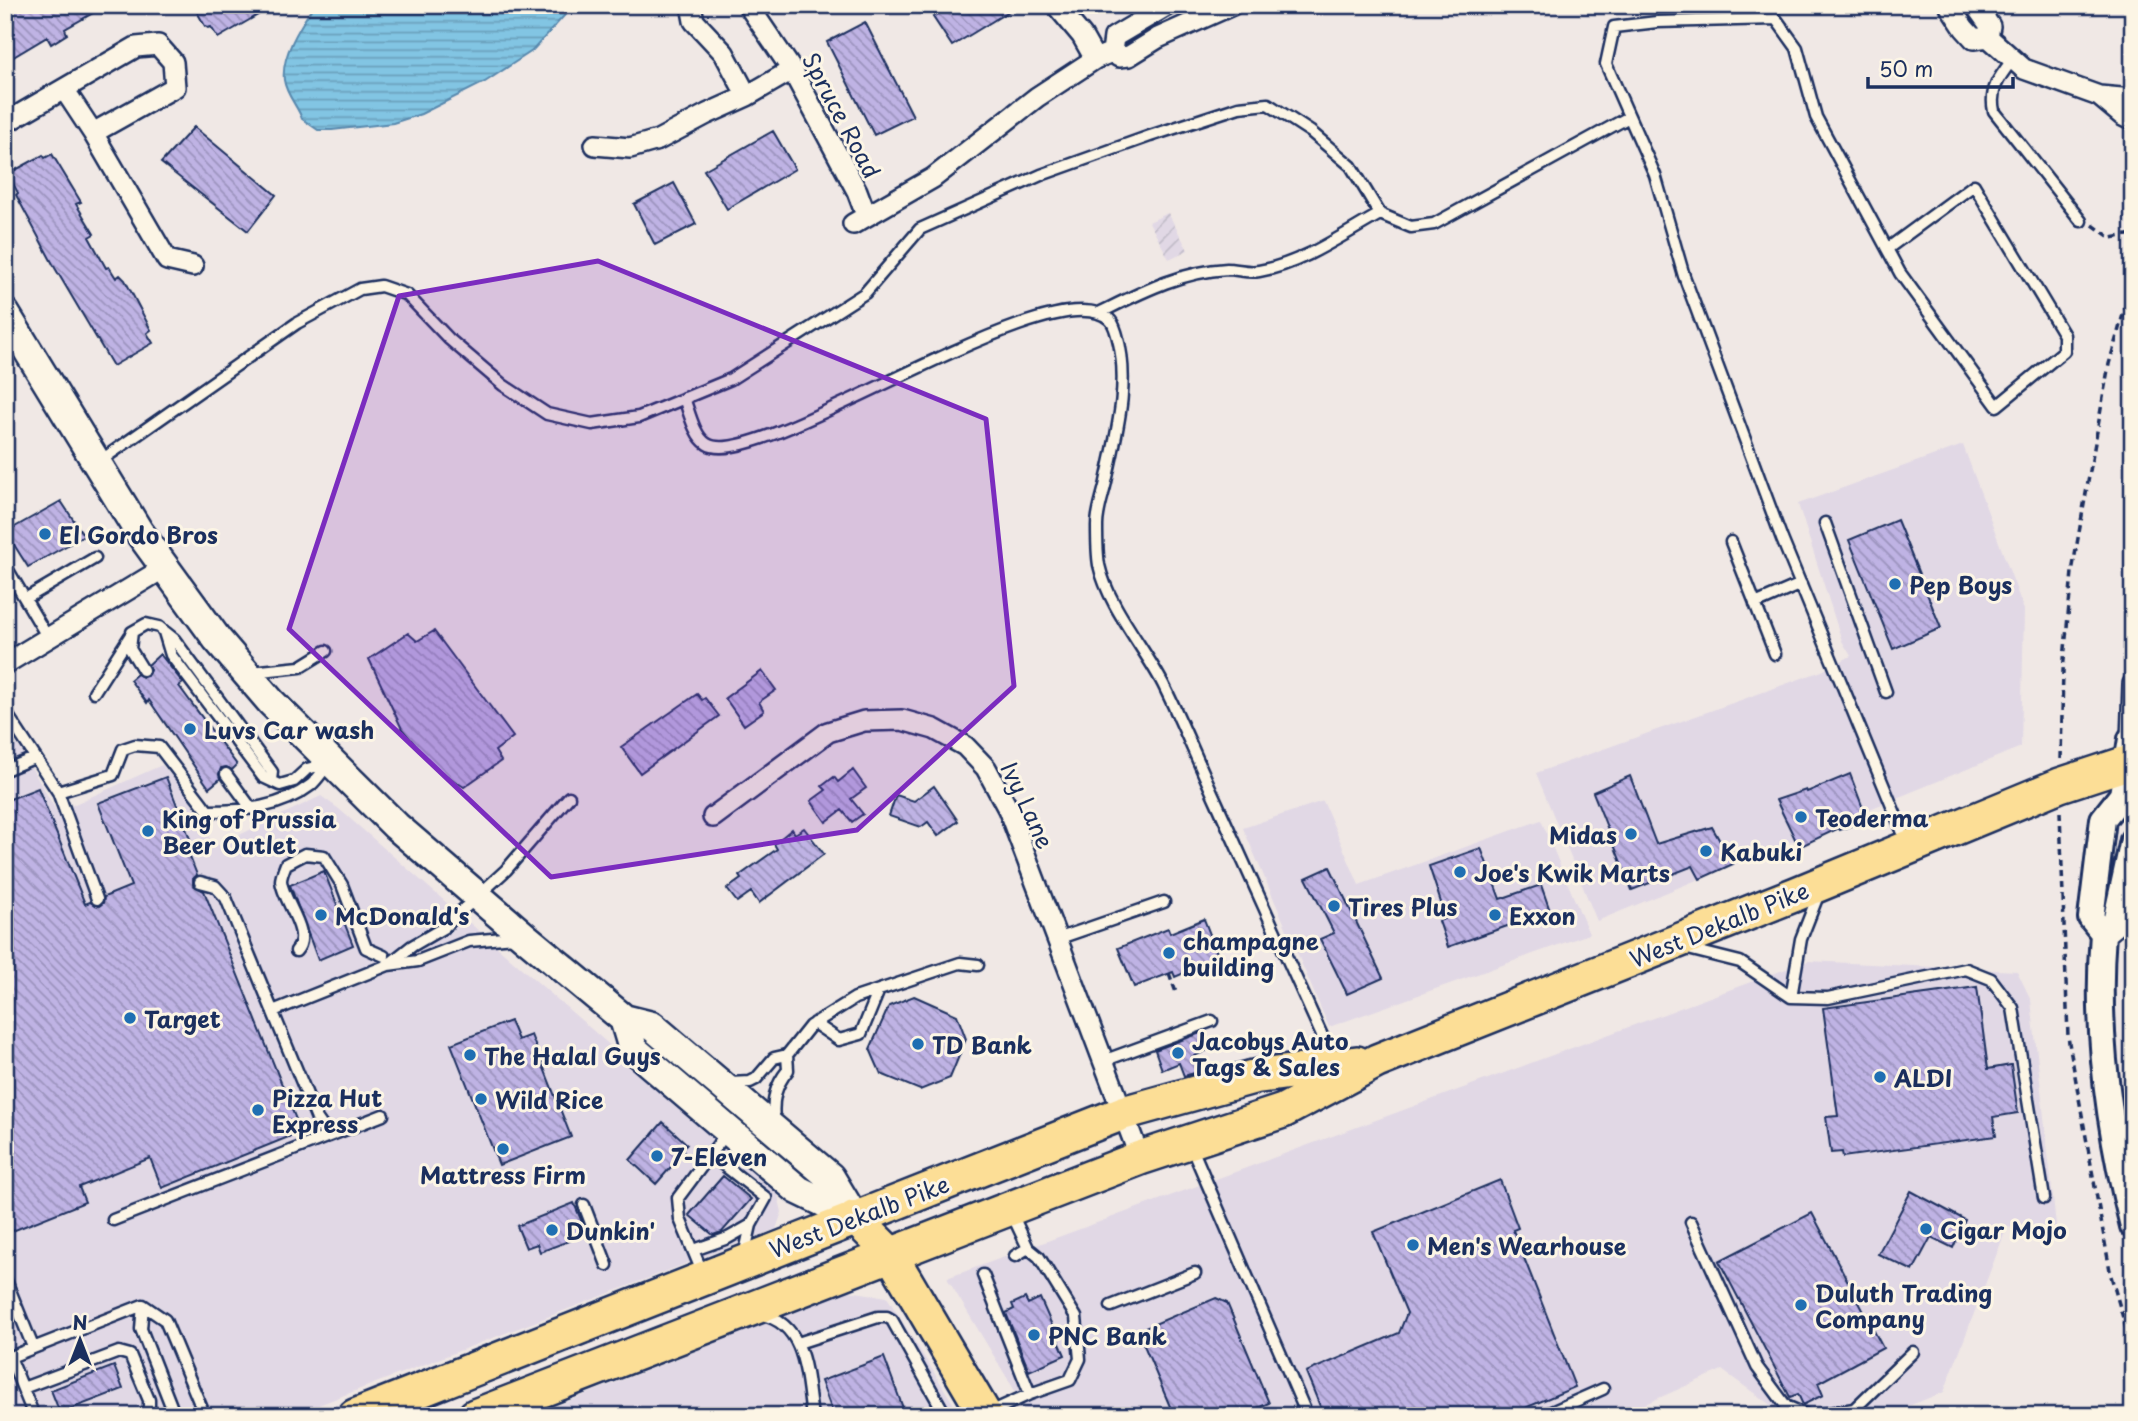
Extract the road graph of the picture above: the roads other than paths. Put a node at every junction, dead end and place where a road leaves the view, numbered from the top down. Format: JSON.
{"nodes":[{"id":1,"x":691,"y":5,"type":"edge"},
{"id":2,"x":748,"y":5,"type":"edge"},
{"id":3,"x":1056,"y":5,"type":"edge"},
{"id":4,"x":1168,"y":5,"type":"edge"},
{"id":5,"x":1232,"y":5,"type":"edge"},
{"id":6,"x":1949,"y":5,"type":"edge"},
{"id":7,"x":1975,"y":5,"type":"edge"},
{"id":8,"x":1988,"y":37,"type":"junction"},
{"id":9,"x":1103,"y":55,"type":"junction"},
{"id":10,"x":2013,"y":59,"type":"junction"},
{"id":11,"x":792,"y":70,"type":"junction"},
{"id":12,"x":64,"y":89,"type":"junction"},
{"id":13,"x":747,"y":96,"type":"junction"},
{"id":14,"x":2099,"y":96,"type":"junction"},
{"id":15,"x":2133,"y":99,"type":"edge"},
{"id":16,"x":1629,"y":117,"type":"junction"},
{"id":17,"x":2133,"y":121,"type":"edge"},
{"id":18,"x":5,"y":123,"type":"edge"},
{"id":19,"x":93,"y":133,"type":"junction"},
{"id":20,"x":595,"y":145,"type":"dead end"},
{"id":21,"x":1380,"y":214,"type":"junction"},
{"id":22,"x":2081,"y":221,"type":"road end"},
{"id":23,"x":1887,"y":249,"type":"junction"},
{"id":24,"x":193,"y":266,"type":"dead end"},
{"id":25,"x":1101,"y":312,"type":"junction"},
{"id":26,"x":5,"y":313,"type":"edge"},
{"id":27,"x":684,"y":398,"type":"junction"},
{"id":28,"x":97,"y":463,"type":"junction"},
{"id":29,"x":1825,"y":523,"type":"dead end"},
{"id":30,"x":1731,"y":542,"type":"dead end"},
{"id":31,"x":95,"y":558,"type":"dead end"},
{"id":32,"x":5,"y":565,"type":"edge"},
{"id":33,"x":164,"y":568,"type":"junction"},
{"id":34,"x":1801,"y":584,"type":"junction"},
{"id":35,"x":25,"y":599,"type":"junction"},
{"id":36,"x":1755,"y":604,"type":"junction"},
{"id":37,"x":132,"y":632,"type":"junction"},
{"id":38,"x":48,"y":638,"type":"junction"},
{"id":39,"x":326,"y":650,"type":"dead end"},
{"id":40,"x":1775,"y":654,"type":"dead end"},
{"id":41,"x":5,"y":664,"type":"edge"},
{"id":42,"x":143,"y":670,"type":"dead end"},
{"id":43,"x":246,"y":672,"type":"junction"},
{"id":44,"x":2133,"y":684,"type":"edge"},
{"id":45,"x":94,"y":692,"type":"dead end"},
{"id":46,"x":1886,"y":692,"type":"dead end"},
{"id":47,"x":5,"y":711,"type":"edge"},
{"id":48,"x":2131,"y":750,"type":"edge"},
{"id":49,"x":34,"y":758,"type":"junction"},
{"id":50,"x":330,"y":763,"type":"junction"},
{"id":51,"x":5,"y":770,"type":"edge"},
{"id":52,"x":226,"y":774,"type":"dead end"},
{"id":53,"x":58,"y":792,"type":"junction"},
{"id":54,"x":569,"y":797,"type":"dead end"},
{"id":55,"x":2127,"y":806,"type":"edge"},
{"id":56,"x":251,"y":808,"type":"junction"},
{"id":57,"x":713,"y":817,"type":"dead end"},
{"id":58,"x":2133,"y":840,"type":"edge"},
{"id":59,"x":1909,"y":848,"type":"junction"},
{"id":60,"x":200,"y":882,"type":"dead end"},
{"id":61,"x":1823,"y":883,"type":"junction"},
{"id":62,"x":477,"y":896,"type":"junction"},
{"id":63,"x":97,"y":900,"type":"dead end"},
{"id":64,"x":1164,"y":902,"type":"dead end"},
{"id":65,"x":2103,"y":933,"type":"junction"},
{"id":66,"x":524,"y":936,"type":"junction"},
{"id":67,"x":1057,"y":939,"type":"junction"},
{"id":68,"x":1667,"y":945,"type":"junction"},
{"id":69,"x":296,"y":951,"type":"dead end"},
{"id":70,"x":386,"y":961,"type":"junction"},
{"id":71,"x":978,"y":965,"type":"dead end"},
{"id":72,"x":879,"y":990,"type":"junction"},
{"id":73,"x":1791,"y":997,"type":"junction"},
{"id":74,"x":273,"y":1011,"type":"junction"},
{"id":75,"x":624,"y":1019,"type":"junction"},
{"id":76,"x":1212,"y":1021,"type":"dead end"},
{"id":77,"x":814,"y":1023,"type":"junction"},
{"id":78,"x":787,"y":1055,"type":"junction"},
{"id":79,"x":1103,"y":1061,"type":"junction"},
{"id":80,"x":1339,"y":1073,"type":"junction"},
{"id":81,"x":720,"y":1084,"type":"junction"},
{"id":82,"x":1123,"y":1113,"type":"junction"},
{"id":83,"x":383,"y":1115,"type":"dead end"},
{"id":84,"x":775,"y":1130,"type":"junction"},
{"id":85,"x":729,"y":1131,"type":"junction"},
{"id":86,"x":329,"y":1136,"type":"junction"},
{"id":87,"x":1190,"y":1142,"type":"junction"},
{"id":88,"x":711,"y":1155,"type":"junction"},
{"id":89,"x":1140,"y":1158,"type":"junction"},
{"id":90,"x":2043,"y":1198,"type":"dead end"},
{"id":91,"x":584,"y":1205,"type":"dead end"},
{"id":92,"x":1009,"y":1208,"type":"junction"},
{"id":93,"x":854,"y":1217,"type":"junction"},
{"id":94,"x":113,"y":1220,"type":"dead end"},
{"id":95,"x":1690,"y":1222,"type":"dead end"},
{"id":96,"x":751,"y":1225,"type":"junction"},
{"id":97,"x":2133,"y":1226,"type":"edge"},
{"id":98,"x":1028,"y":1248,"type":"junction"},
{"id":99,"x":890,"y":1253,"type":"junction"},
{"id":100,"x":1015,"y":1256,"type":"dead end"},
{"id":101,"x":742,"y":1261,"type":"junction"},
{"id":102,"x":699,"y":1263,"type":"junction"},
{"id":103,"x":607,"y":1265,"type":"dead end"},
{"id":104,"x":1195,"y":1273,"type":"dead end"},
{"id":105,"x":983,"y":1275,"type":"dead end"},
{"id":106,"x":5,"y":1278,"type":"edge"},
{"id":107,"x":143,"y":1305,"type":"junction"},
{"id":108,"x":1111,"y":1306,"type":"dead end"},
{"id":109,"x":733,"y":1315,"type":"junction"},
{"id":110,"x":798,"y":1343,"type":"junction"},
{"id":111,"x":33,"y":1347,"type":"junction"},
{"id":112,"x":1913,"y":1352,"type":"dead end"},
{"id":113,"x":8,"y":1358,"type":"edge"},
{"id":114,"x":23,"y":1388,"type":"junction"},
{"id":115,"x":1604,"y":1389,"type":"dead end"},
{"id":116,"x":1030,"y":1394,"type":"junction"},
{"id":117,"x":985,"y":1415,"type":"edge"},
{"id":118,"x":1304,"y":1415,"type":"edge"},
{"id":119,"x":34,"y":1416,"type":"edge"},
{"id":120,"x":144,"y":1416,"type":"edge"},
{"id":121,"x":175,"y":1416,"type":"edge"},
{"id":122,"x":205,"y":1416,"type":"edge"},
{"id":123,"x":355,"y":1416,"type":"edge"},
{"id":124,"x":475,"y":1416,"type":"edge"},
{"id":125,"x":812,"y":1416,"type":"edge"},
{"id":126,"x":946,"y":1416,"type":"edge"},
{"id":127,"x":1542,"y":1416,"type":"edge"},
{"id":128,"x":1810,"y":1416,"type":"edge"}],
"edges":[{"from":1,"to":13,"type":"street"},
{"from":2,"to":11,"type":"street","name":"Spruce Road"},
{"from":3,"to":9,"type":"street"},
{"from":4,"to":9,"type":"street"},
{"from":5,"to":9,"type":"street"},
{"from":6,"to":8,"type":"street"},
{"from":7,"to":8,"type":"street"},
{"from":8,"to":10,"type":"street"},
{"from":9,"to":11,"type":"street","name":"Spruce Road"},
{"from":10,"to":14,"type":"street"},
{"from":10,"to":22,"type":"lane"},
{"from":11,"to":13,"type":"street"},
{"from":12,"to":18,"type":"street"},
{"from":12,"to":19,"type":"street"},
{"from":12,"to":19,"type":"street"},
{"from":13,"to":20,"type":"street"},
{"from":14,"to":15,"type":"street"},
{"from":14,"to":17,"type":"street"},
{"from":16,"to":21,"type":"lane"},
{"from":16,"to":23,"type":"lane"},
{"from":16,"to":34,"type":"lane"},
{"from":19,"to":24,"type":"street"},
{"from":21,"to":25,"type":"lane"},
{"from":21,"to":27,"type":"lane"},
{"from":23,"to":23,"type":"lane"},
{"from":25,"to":27,"type":"lane"},
{"from":25,"to":80,"type":"lane"},
{"from":26,"to":28,"type":"main road"},
{"from":27,"to":28,"type":"lane"},
{"from":28,"to":33,"type":"main road"},
{"from":29,"to":46,"type":"lane"},
{"from":30,"to":36,"type":"lane"},
{"from":31,"to":35,"type":"lane"},
{"from":32,"to":35,"type":"lane"},
{"from":33,"to":38,"type":"street"},
{"from":33,"to":43,"type":"main road"},
{"from":34,"to":36,"type":"lane"},
{"from":34,"to":59,"type":"lane"},
{"from":35,"to":38,"type":"lane"},
{"from":36,"to":40,"type":"lane"},
{"from":37,"to":42,"type":"lane"},
{"from":37,"to":45,"type":"lane"},
{"from":37,"to":50,"type":"lane"},
{"from":38,"to":41,"type":"street"},
{"from":39,"to":43,"type":"lane"},
{"from":43,"to":50,"type":"main road"},
{"from":44,"to":48,"type":"street"},
{"from":47,"to":49,"type":"lane"},
{"from":48,"to":55,"type":"street"},
{"from":48,"to":59,"type":"highway","name":"West Dekalb Pike"},
{"from":49,"to":51,"type":"lane"},
{"from":49,"to":53,"type":"lane"},
{"from":50,"to":56,"type":"lane"},
{"from":50,"to":62,"type":"main road"},
{"from":52,"to":56,"type":"lane"},
{"from":53,"to":56,"type":"lane"},
{"from":53,"to":63,"type":"lane"},
{"from":54,"to":62,"type":"lane"},
{"from":55,"to":65,"type":"street"},
{"from":57,"to":67,"type":"street","name":"Ivy Lane"},
{"from":58,"to":65,"type":"street"},
{"from":59,"to":61,"type":"highway","name":"West Dekalb Pike"},
{"from":60,"to":74,"type":"lane"},
{"from":61,"to":68,"type":"highway","name":"West Dekalb Pike"},
{"from":61,"to":73,"type":"lane"},
{"from":62,"to":66,"type":"main road"},
{"from":62,"to":70,"type":"lane"},
{"from":64,"to":67,"type":"lane"},
{"from":65,"to":97,"type":"street"},
{"from":66,"to":70,"type":"lane"},
{"from":66,"to":75,"type":"main road"},
{"from":67,"to":79,"type":"street","name":"Ivy Lane"},
{"from":68,"to":73,"type":"lane"},
{"from":68,"to":80,"type":"highway","name":"West Dekalb Pike"},
{"from":69,"to":70,"type":"lane"},
{"from":70,"to":74,"type":"lane"},
{"from":71,"to":72,"type":"lane"},
{"from":72,"to":77,"type":"lane"},
{"from":72,"to":77,"type":"lane"},
{"from":73,"to":90,"type":"lane"},
{"from":74,"to":86,"type":"lane"},
{"from":75,"to":81,"type":"main road"},
{"from":75,"to":85,"type":"main road"},
{"from":76,"to":79,"type":"lane"},
{"from":77,"to":78,"type":"lane"},
{"from":78,"to":81,"type":"lane"},
{"from":78,"to":84,"type":"lane"},
{"from":79,"to":82,"type":"street","name":"Ivy Lane"},
{"from":80,"to":82,"type":"highway","name":"West Dekalb Pike"},
{"from":80,"to":87,"type":"highway","name":"West Dekalb Pike"},
{"from":81,"to":84,"type":"main road"},
{"from":82,"to":89,"type":"street","name":"Ivy Lane"},
{"from":82,"to":93,"type":"highway","name":"West Dekalb Pike"},
{"from":83,"to":86,"type":"lane"},
{"from":84,"to":93,"type":"main road"},
{"from":85,"to":88,"type":"lane"},
{"from":85,"to":93,"type":"main road"},
{"from":86,"to":94,"type":"lane"},
{"from":87,"to":89,"type":"highway","name":"West Dekalb Pike"},
{"from":87,"to":118,"type":"lane"},
{"from":88,"to":96,"type":"lane"},
{"from":88,"to":102,"type":"lane"},
{"from":89,"to":92,"type":"highway","name":"West Dekalb Pike"},
{"from":91,"to":103,"type":"lane"},
{"from":92,"to":98,"type":"lane"},
{"from":92,"to":99,"type":"highway","name":"West Dekalb Pike"},
{"from":93,"to":99,"type":"main road"},
{"from":93,"to":101,"type":"highway","name":"West Dekalb Pike"},
{"from":95,"to":128,"type":"lane"},
{"from":96,"to":101,"type":"lane"},
{"from":96,"to":102,"type":"lane"},
{"from":98,"to":100,"type":"lane"},
{"from":98,"to":116,"type":"lane"},
{"from":99,"to":109,"type":"highway","name":"West Dekalb Pike"},
{"from":99,"to":117,"type":"main road"},
{"from":101,"to":102,"type":"highway","name":"West Dekalb Pike"},
{"from":102,"to":123,"type":"highway","name":"West Dekalb Pike"},
{"from":104,"to":108,"type":"lane"},
{"from":105,"to":116,"type":"lane"},
{"from":106,"to":111,"type":"lane"},
{"from":107,"to":111,"type":"lane"},
{"from":107,"to":121,"type":"lane"},
{"from":107,"to":122,"type":"lane"},
{"from":109,"to":110,"type":"lane"},
{"from":109,"to":124,"type":"highway","name":"West Dekalb Pike"},
{"from":110,"to":125,"type":"lane"},
{"from":110,"to":126,"type":"lane"},
{"from":111,"to":113,"type":"lane"},
{"from":112,"to":128,"type":"lane"},
{"from":113,"to":114,"type":"lane"},
{"from":114,"to":119,"type":"lane"},
{"from":114,"to":120,"type":"lane"},
{"from":115,"to":127,"type":"lane"},
{"from":116,"to":117,"type":"lane"}]}
